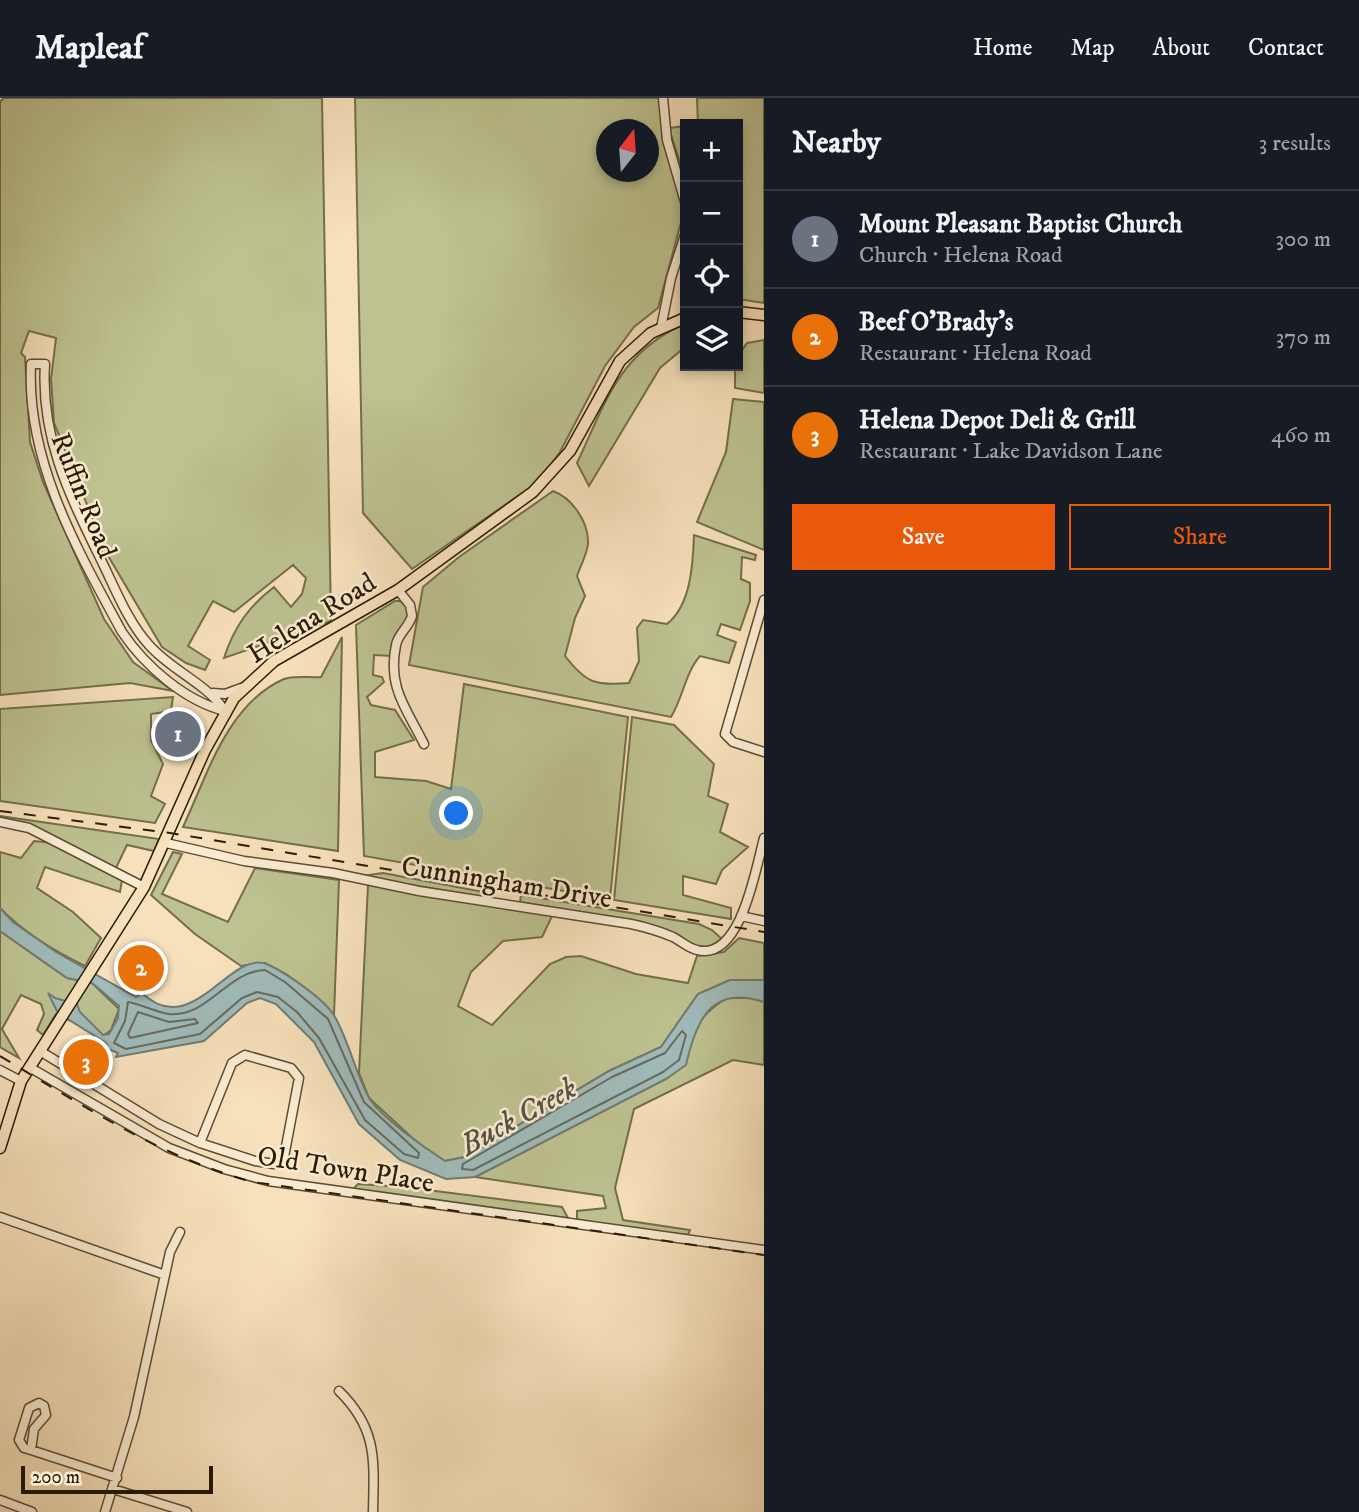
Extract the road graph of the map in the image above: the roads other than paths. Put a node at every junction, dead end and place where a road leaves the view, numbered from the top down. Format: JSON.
{"nodes":[{"id":1,"x":663,"y":98,"type":"edge"},
{"id":2,"x":680,"y":185,"type":"edge"},
{"id":3,"x":682,"y":245,"type":"edge"},
{"id":4,"x":743,"y":313,"type":"edge"},
{"id":5,"x":764,"y":315,"type":"edge"},
{"id":6,"x":680,"y":320,"type":"edge"},
{"id":7,"x":661,"y":328,"type":"junction"},
{"id":8,"x":398,"y":590,"type":"junction"},
{"id":9,"x":764,"y":600,"type":"edge"},
{"id":10,"x":244,"y":687,"type":"junction"},
{"id":11,"x":213,"y":693,"type":"junction"},
{"id":12,"x":225,"y":711,"type":"junction"},
{"id":13,"x":424,"y":744,"type":"dead end"},
{"id":14,"x":764,"y":752,"type":"edge"},
{"id":15,"x":0,"y":822,"type":"edge"},
{"id":16,"x":764,"y":838,"type":"edge"},
{"id":17,"x":166,"y":843,"type":"junction"},
{"id":18,"x":144,"y":887,"type":"junction"},
{"id":19,"x":741,"y":916,"type":"junction"},
{"id":20,"x":764,"y":921,"type":"edge"},
{"id":21,"x":40,"y":1051,"type":"junction"},
{"id":22,"x":29,"y":1067,"type":"junction"},
{"id":23,"x":0,"y":1070,"type":"edge"},
{"id":24,"x":21,"y":1081,"type":"junction"},
{"id":25,"x":200,"y":1143,"type":"junction"},
{"id":26,"x":0,"y":1149,"type":"edge"},
{"id":27,"x":0,"y":1217,"type":"edge"},
{"id":28,"x":180,"y":1232,"type":"dead end"},
{"id":29,"x":764,"y":1250,"type":"edge"},
{"id":30,"x":165,"y":1275,"type":"junction"},
{"id":31,"x":339,"y":1391,"type":"dead end"},
{"id":32,"x":31,"y":1450,"type":"junction"},
{"id":33,"x":117,"y":1478,"type":"junction"},
{"id":34,"x":113,"y":1489,"type":"junction"},
{"id":35,"x":0,"y":1500,"type":"edge"},
{"id":36,"x":32,"y":1512,"type":"edge"},
{"id":37,"x":105,"y":1512,"type":"edge"},
{"id":38,"x":187,"y":1512,"type":"edge"},
{"id":39,"x":373,"y":1512,"type":"edge"}],
"edges":[{"from":1,"to":2,"type":"street"},
{"from":3,"to":7,"type":"street"},
{"from":4,"to":5,"type":"main road"},
{"from":6,"to":7,"type":"main road","name":"Helena Road"},
{"from":7,"to":8,"type":"main road","name":"Helena Road"},
{"from":8,"to":10,"type":"main road","name":"Helena Road"},
{"from":8,"to":13,"type":"street"},
{"from":9,"to":14,"type":"street"},
{"from":10,"to":11,"type":"street"},
{"from":10,"to":12,"type":"main road","name":"Helena Road"},
{"from":11,"to":12,"type":"street","name":"Ruffin Road"},
{"from":11,"to":12,"type":"street","name":"Ruffin Road"},
{"from":12,"to":17,"type":"main road","name":"Helena Road"},
{"from":15,"to":18,"type":"street"},
{"from":16,"to":19,"type":"street","name":"Cunningham Drive"},
{"from":17,"to":18,"type":"main road","name":"Helena Road"},
{"from":17,"to":19,"type":"street","name":"Cunningham Drive"},
{"from":18,"to":21,"type":"main road","name":"Helena Road"},
{"from":19,"to":20,"type":"street"},
{"from":21,"to":22,"type":"main road","name":"Helena Road"},
{"from":21,"to":25,"type":"street"},
{"from":22,"to":24,"type":"main road","name":"Helena Road"},
{"from":22,"to":29,"type":"street","name":"Old Town Place"},
{"from":23,"to":24,"type":"street"},
{"from":24,"to":26,"type":"main road","name":"Helena Road"},
{"from":25,"to":25,"type":"street"},
{"from":27,"to":30,"type":"street"},
{"from":28,"to":30,"type":"street"},
{"from":30,"to":33,"type":"street"},
{"from":31,"to":39,"type":"street"},
{"from":32,"to":32,"type":"street"},
{"from":32,"to":33,"type":"street"},
{"from":33,"to":34,"type":"street"},
{"from":34,"to":37,"type":"street"},
{"from":34,"to":38,"type":"street"},
{"from":35,"to":36,"type":"street"}]}
